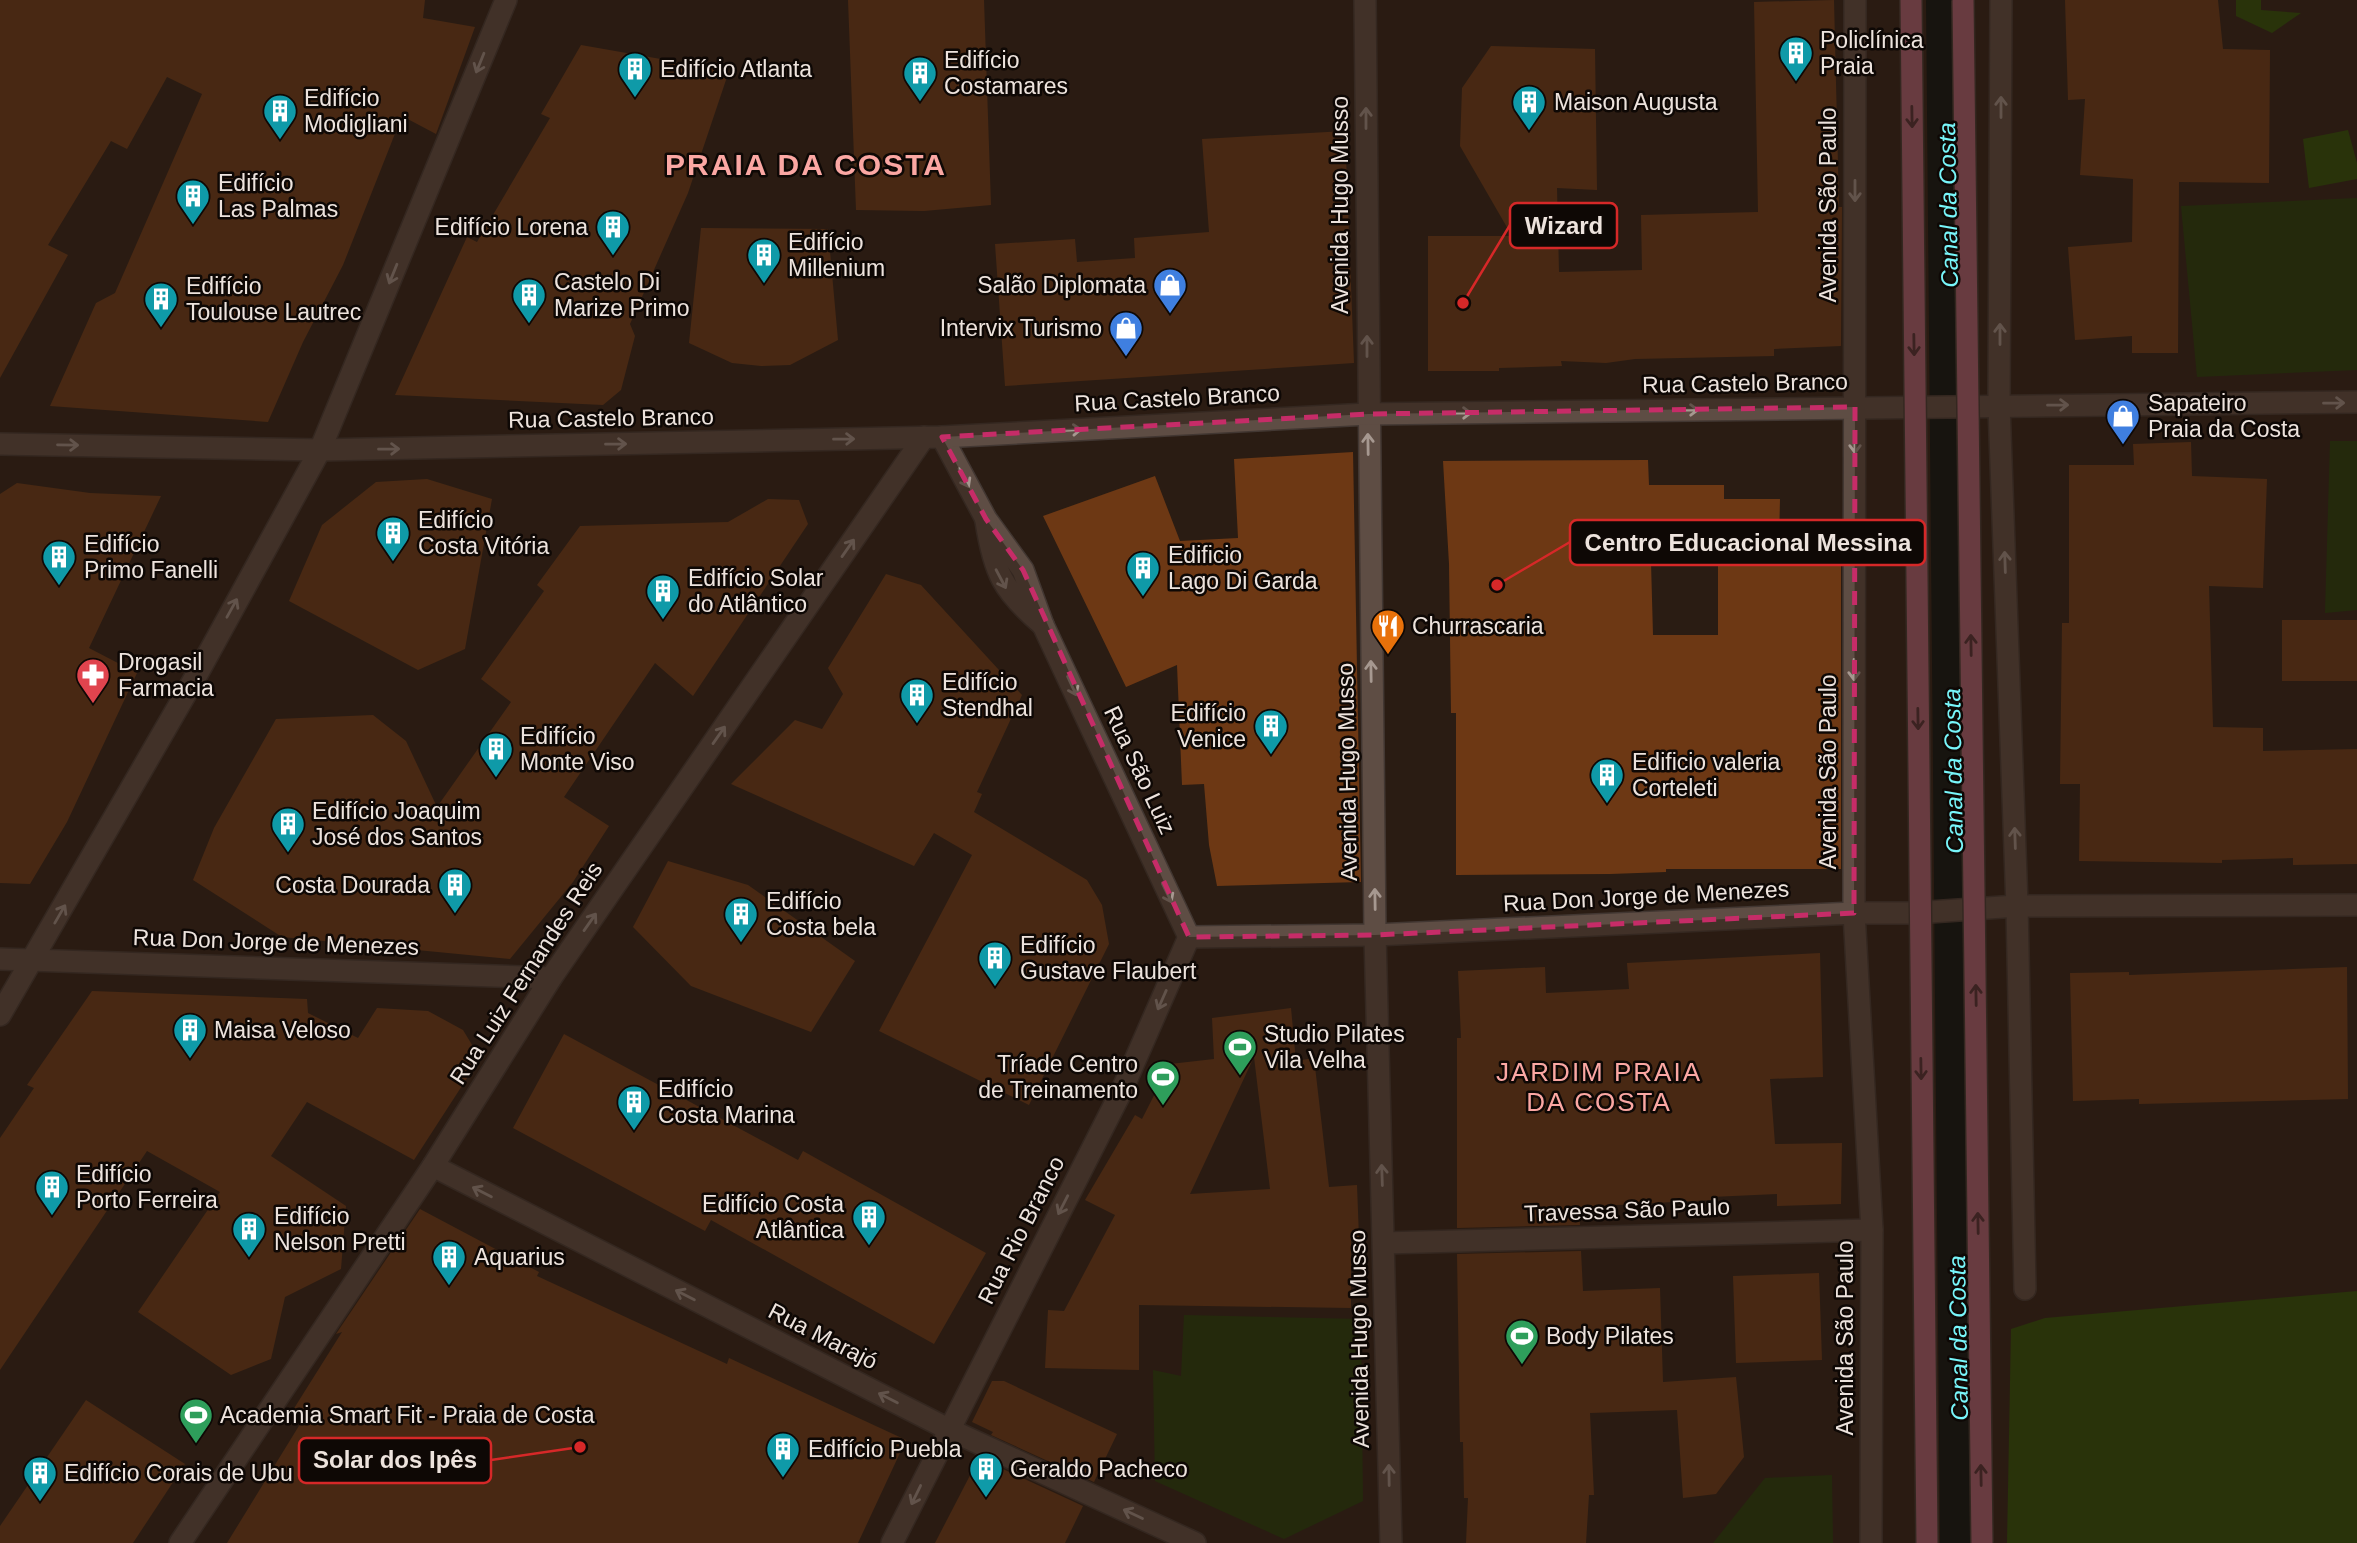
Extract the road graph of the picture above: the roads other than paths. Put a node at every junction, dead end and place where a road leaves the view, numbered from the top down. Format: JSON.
{"nodes":[{"id":1,"x":506,"y":0,"type":"edge"},
{"id":2,"x":1365,"y":0,"type":"edge"},
{"id":3,"x":1855,"y":0,"type":"edge"},
{"id":4,"x":1910,"y":0,"type":"edge"},
{"id":5,"x":1963,"y":0,"type":"edge"},
{"id":6,"x":2001,"y":0,"type":"edge"},
{"id":7,"x":2357,"y":402,"type":"edge"},
{"id":8,"x":1994,"y":406,"type":"junction"},
{"id":9,"x":1854,"y":407,"type":"junction"},
{"id":10,"x":1368,"y":414,"type":"junction"},
{"id":11,"x":933,"y":437,"type":"junction"},
{"id":12,"x":0,"y":444,"type":"edge"},
{"id":13,"x":320,"y":450,"type":"junction"},
{"id":14,"x":2357,"y":905,"type":"edge"},
{"id":15,"x":2017,"y":906,"type":"junction"},
{"id":16,"x":1854,"y":913,"type":"junction"},
{"id":17,"x":1375,"y":935,"type":"junction"},
{"id":18,"x":1189,"y":937,"type":"junction"},
{"id":19,"x":0,"y":959,"type":"edge"},
{"id":20,"x":33,"y":960,"type":"junction"},
{"id":21,"x":551,"y":978,"type":"junction"},
{"id":22,"x":0,"y":1015,"type":"edge"},
{"id":23,"x":433,"y":1166,"type":"junction"},
{"id":24,"x":1872,"y":1230,"type":"junction"},
{"id":25,"x":1384,"y":1243,"type":"junction"},
{"id":26,"x":2025,"y":1289,"type":"dead end"},
{"id":27,"x":948,"y":1429,"type":"junction"},
{"id":28,"x":180,"y":1543,"type":"edge"},
{"id":29,"x":892,"y":1543,"type":"edge"},
{"id":30,"x":1195,"y":1543,"type":"edge"},
{"id":31,"x":1391,"y":1543,"type":"edge"},
{"id":32,"x":1871,"y":1543,"type":"edge"},
{"id":33,"x":1927,"y":1543,"type":"edge"},
{"id":34,"x":1982,"y":1543,"type":"edge"}],
"edges":[{"from":1,"to":13,"type":"street","one_way":true},
{"from":10,"to":2,"type":"street","name":"Avenida Hugo Musso","one_way":true},
{"from":3,"to":9,"type":"street","name":"Avenida São Paulo","one_way":true},
{"from":4,"to":33,"type":"main road","one_way":true,"bridge":true},
{"from":34,"to":5,"type":"main road","one_way":true,"bridge":true},
{"from":8,"to":6,"type":"street","one_way":true},
{"from":8,"to":7,"type":"street","name":"Rua Castelo Branco","one_way":true},
{"from":8,"to":9,"type":"street","name":"Rua Castelo Branco"},
{"from":15,"to":8,"type":"street","one_way":true},
{"from":10,"to":9,"type":"street","name":"Rua Castelo Branco","one_way":true},
{"from":9,"to":16,"type":"street","name":"Avenida São Paulo","one_way":true},
{"from":11,"to":10,"type":"street","name":"Rua Castelo Branco","one_way":true},
{"from":17,"to":10,"type":"street","name":"Avenida Hugo Musso","one_way":true},
{"from":13,"to":11,"type":"street","name":"Rua Castelo Branco","one_way":true},
{"from":11,"to":18,"type":"street","name":"Rua São Luiz","one_way":true},
{"from":21,"to":11,"type":"street","name":"Rua Luiz Fernandes Reis","one_way":true},
{"from":12,"to":13,"type":"street","name":"Rua Castelo Branco","one_way":true},
{"from":20,"to":13,"type":"street","one_way":true},
{"from":14,"to":15,"type":"street","name":"Rua Don Jorge de Menezes"},
{"from":15,"to":16,"type":"street","name":"Rua Don Jorge de Menezes","bridge":true},
{"from":15,"to":26,"type":"street"},
{"from":16,"to":17,"type":"street","name":"Rua Don Jorge de Menezes"},
{"from":16,"to":24,"type":"street","name":"Avenida São Paulo"},
{"from":17,"to":18,"type":"street","name":"Rua Don Jorge de Menezes"},
{"from":25,"to":17,"type":"street","name":"Avenida Hugo Musso","one_way":true},
{"from":18,"to":27,"type":"street","name":"Rua Rio Branco","one_way":true},
{"from":19,"to":20,"type":"street","name":"Rua Don Jorge de Menezes"},
{"from":20,"to":21,"type":"street","name":"Rua Don Jorge de Menezes"},
{"from":20,"to":22,"type":"street"},
{"from":21,"to":23,"type":"street","name":"Rua Luiz Fernandes Reis"},
{"from":27,"to":23,"type":"street","name":"Rua Marajó","one_way":true},
{"from":23,"to":28,"type":"street","name":"Rua Luiz Fernandes Reis"},
{"from":24,"to":25,"type":"street","name":"Travessa São Paulo"},
{"from":24,"to":32,"type":"street","name":"Avenida São Paulo"},
{"from":31,"to":25,"type":"street","name":"Avenida Hugo Musso","one_way":true},
{"from":27,"to":29,"type":"street","name":"Rua Rio Branco","one_way":true},
{"from":30,"to":27,"type":"street","name":"Rua Marajó","one_way":true}]}
